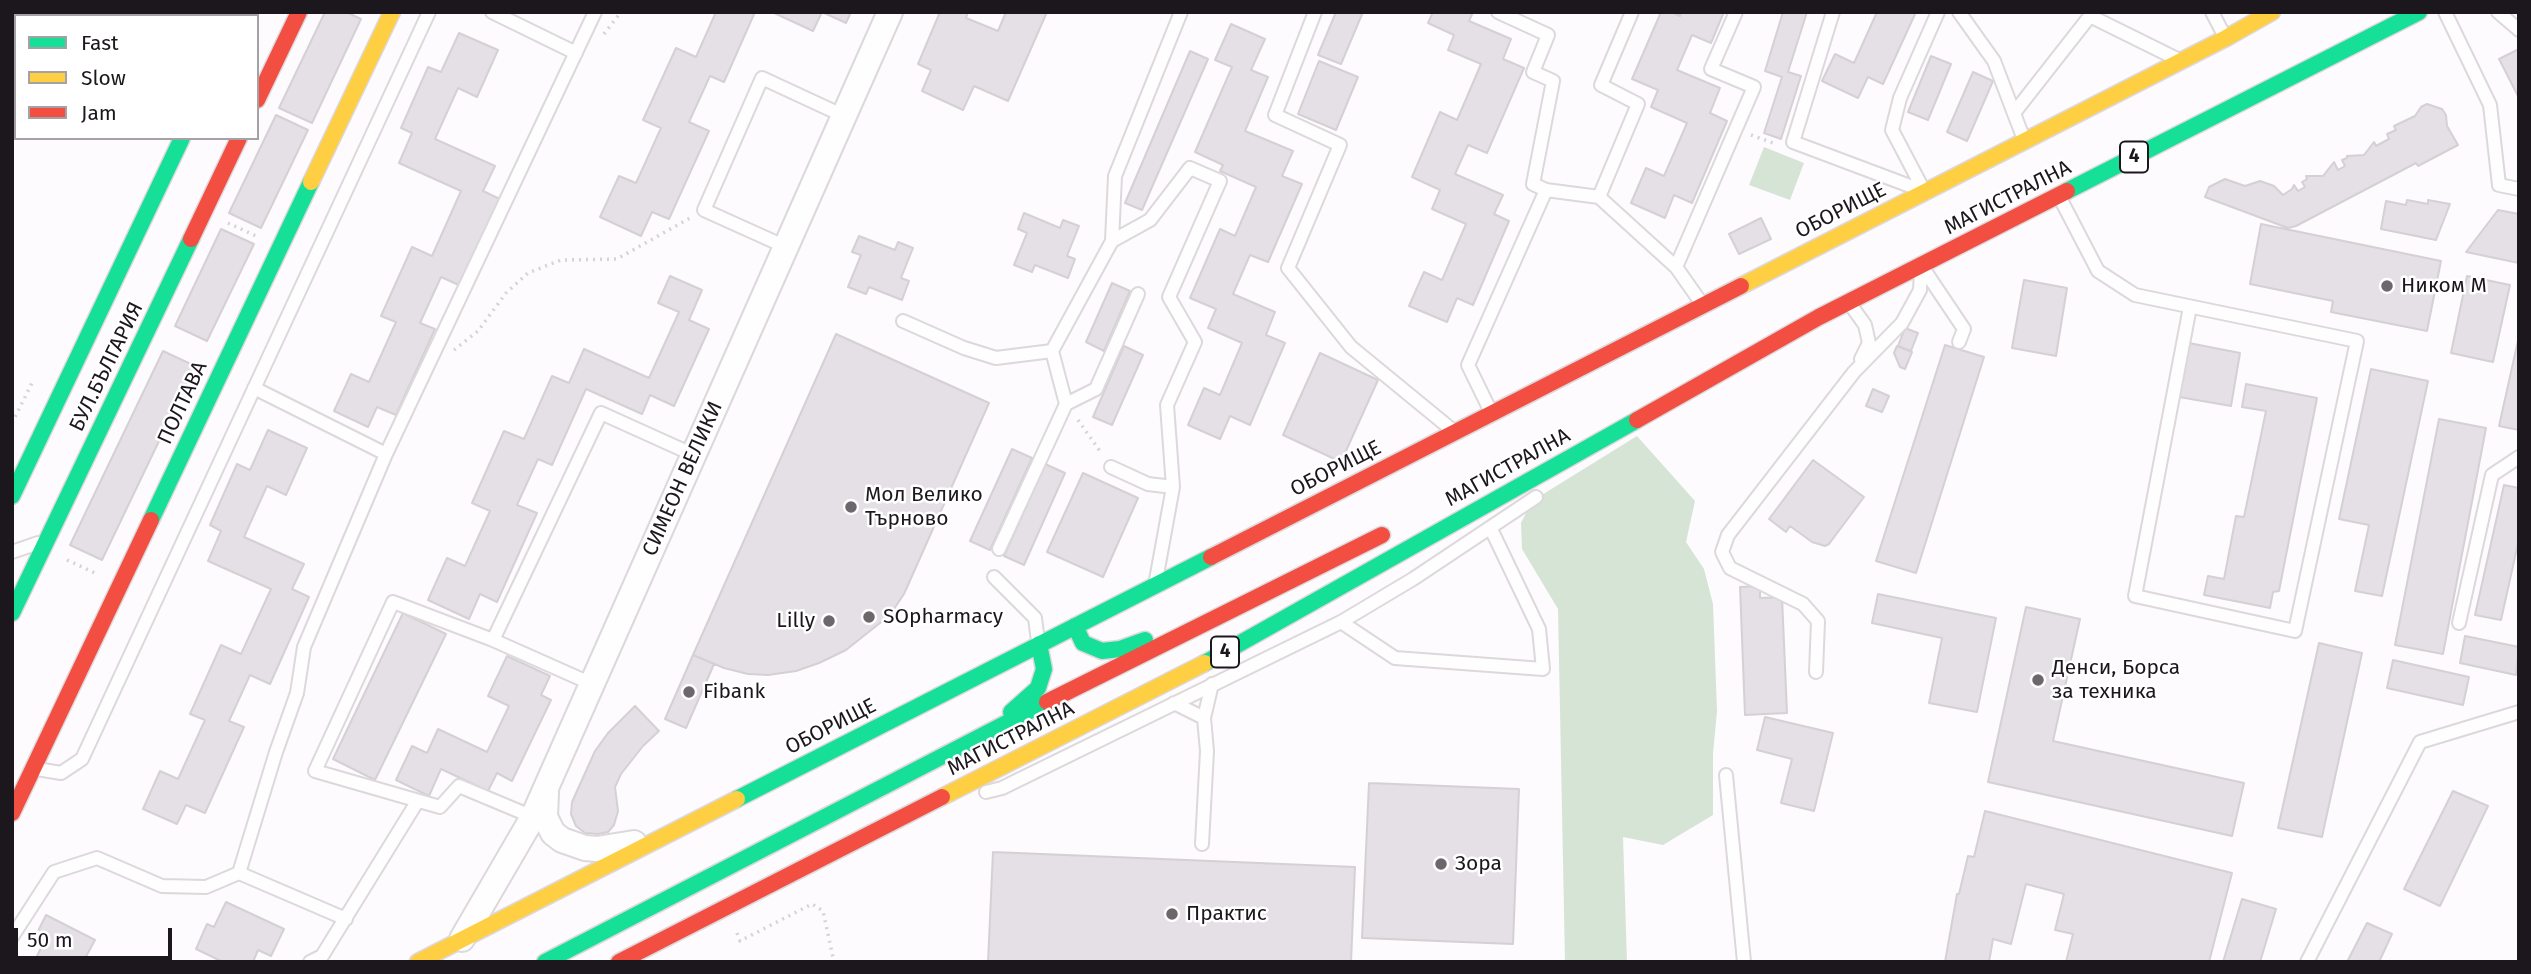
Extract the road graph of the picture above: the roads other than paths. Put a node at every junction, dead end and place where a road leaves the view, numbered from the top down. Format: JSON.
{"nodes":[{"id":1,"x":299,"y":12,"type":"edge"},
{"id":2,"x":392,"y":12,"type":"edge"},
{"id":3,"x":429,"y":12,"type":"edge"},
{"id":4,"x":492,"y":12,"type":"edge"},
{"id":5,"x":595,"y":12,"type":"edge"},
{"id":6,"x":890,"y":12,"type":"edge"},
{"id":7,"x":1181,"y":12,"type":"edge"},
{"id":8,"x":1315,"y":12,"type":"edge"},
{"id":9,"x":1498,"y":12,"type":"edge"},
{"id":10,"x":1632,"y":12,"type":"edge"},
{"id":11,"x":1736,"y":12,"type":"edge"},
{"id":12,"x":1833,"y":12,"type":"edge"},
{"id":13,"x":1938,"y":12,"type":"edge"},
{"id":14,"x":1959,"y":12,"type":"edge"},
{"id":15,"x":2212,"y":12,"type":"edge"},
{"id":16,"x":2272,"y":12,"type":"edge"},
{"id":17,"x":2419,"y":12,"type":"edge"},
{"id":18,"x":2445,"y":12,"type":"edge"},
{"id":19,"x":2498,"y":12,"type":"edge"},
{"id":20,"x":2519,"y":30,"type":"edge"},
{"id":21,"x":2226,"y":38,"type":"junction"},
{"id":22,"x":576,"y":53,"type":"junction"},
{"id":23,"x":2182,"y":61,"type":"junction"},
{"id":24,"x":259,"y":96,"type":"edge"},
{"id":25,"x":2014,"y":113,"type":"junction"},
{"id":26,"x":844,"y":116,"type":"junction"},
{"id":27,"x":181,"y":140,"type":"edge"},
{"id":28,"x":238,"y":140,"type":"edge"},
{"id":29,"x":2025,"y":141,"type":"junction"},
{"id":30,"x":2519,"y":189,"type":"edge"},
{"id":31,"x":1546,"y":190,"type":"junction"},
{"id":32,"x":1925,"y":192,"type":"junction"},
{"id":33,"x":2059,"y":195,"type":"junction"},
{"id":34,"x":1599,"y":197,"type":"junction"},
{"id":35,"x":1112,"y":241,"type":"junction"},
{"id":36,"x":786,"y":247,"type":"junction"},
{"id":37,"x":1921,"y":265,"type":"junction"},
{"id":38,"x":1676,"y":267,"type":"junction"},
{"id":39,"x":1138,"y":294,"type":"dead end"},
{"id":40,"x":1848,"y":302,"type":"junction"},
{"id":41,"x":1703,"y":306,"type":"junction"},
{"id":42,"x":2190,"y":307,"type":"junction"},
{"id":43,"x":1819,"y":317,"type":"junction"},
{"id":44,"x":903,"y":321,"type":"dead end"},
{"id":45,"x":1959,"y":342,"type":"dead end"},
{"id":46,"x":82,"y":349,"type":"junction"},
{"id":47,"x":1052,"y":351,"type":"junction"},
{"id":48,"x":1854,"y":372,"type":"junction"},
{"id":49,"x":51,"y":385,"type":"dead end"},
{"id":50,"x":254,"y":388,"type":"junction"},
{"id":51,"x":1681,"y":395,"type":"junction"},
{"id":52,"x":1066,"y":404,"type":"junction"},
{"id":53,"x":1492,"y":413,"type":"junction"},
{"id":54,"x":1455,"y":432,"type":"junction"},
{"id":55,"x":1568,"y":440,"type":"dead end"},
{"id":56,"x":386,"y":454,"type":"junction"},
{"id":57,"x":694,"y":455,"type":"junction"},
{"id":58,"x":2519,"y":457,"type":"edge"},
{"id":59,"x":1111,"y":467,"type":"road end"},
{"id":60,"x":1569,"y":474,"type":"dead end"},
{"id":61,"x":1173,"y":487,"type":"junction"},
{"id":62,"x":1547,"y":489,"type":"dead end"},
{"id":63,"x":12,"y":496,"type":"edge"},
{"id":64,"x":1398,"y":526,"type":"dead end"},
{"id":65,"x":1491,"y":529,"type":"junction"},
{"id":66,"x":51,"y":532,"type":"junction"},
{"id":67,"x":999,"y":549,"type":"dead end"},
{"id":68,"x":12,"y":552,"type":"edge"},
{"id":69,"x":994,"y":577,"type":"dead end"},
{"id":70,"x":1156,"y":585,"type":"junction"},
{"id":71,"x":1255,"y":600,"type":"junction"},
{"id":72,"x":12,"y":613,"type":"edge"},
{"id":73,"x":1341,"y":622,"type":"junction"},
{"id":74,"x":2459,"y":623,"type":"dead end"},
{"id":75,"x":1075,"y":626,"type":"junction"},
{"id":76,"x":493,"y":640,"type":"junction"},
{"id":77,"x":1039,"y":645,"type":"junction"},
{"id":78,"x":1816,"y":672,"type":"dead end"},
{"id":79,"x":592,"y":684,"type":"junction"},
{"id":80,"x":1212,"y":684,"type":"junction"},
{"id":81,"x":1174,"y":703,"type":"junction"},
{"id":82,"x":2519,"y":712,"type":"edge"},
{"id":83,"x":1204,"y":718,"type":"junction"},
{"id":84,"x":976,"y":737,"type":"junction"},
{"id":85,"x":33,"y":768,"type":"junction"},
{"id":86,"x":1726,"y":775,"type":"dead end"},
{"id":87,"x":547,"y":785,"type":"junction"},
{"id":88,"x":417,"y":802,"type":"junction"},
{"id":89,"x":918,"y":810,"type":"junction"},
{"id":90,"x":12,"y":813,"type":"edge"},
{"id":91,"x":533,"y":817,"type":"junction"},
{"id":92,"x":657,"y":840,"type":"junction"},
{"id":93,"x":1202,"y":844,"type":"dead end"},
{"id":94,"x":239,"y":873,"type":"junction"},
{"id":95,"x":346,"y":919,"type":"junction"},
{"id":96,"x":12,"y":937,"type":"edge"},
{"id":97,"x":462,"y":940,"type":"junction"},
{"id":98,"x":310,"y":962,"type":"edge"},
{"id":99,"x":418,"y":962,"type":"edge"},
{"id":100,"x":544,"y":962,"type":"edge"},
{"id":101,"x":619,"y":962,"type":"edge"},
{"id":102,"x":1744,"y":962,"type":"edge"},
{"id":103,"x":2307,"y":962,"type":"edge"}],
"edges":[{"from":1,"to":24,"type":"main road"},
{"from":2,"to":85,"type":"main road","name":"ПОЛТАВА"},
{"from":3,"to":50,"type":"lane"},
{"from":4,"to":22,"type":"lane"},
{"from":5,"to":22,"type":"lane"},
{"from":6,"to":26,"type":"street","name":"СИМЕОН ВЕЛИКИ"},
{"from":7,"to":35,"type":"lane"},
{"from":8,"to":54,"type":"lane"},
{"from":9,"to":31,"type":"lane"},
{"from":10,"to":34,"type":"lane"},
{"from":11,"to":38,"type":"lane"},
{"from":12,"to":32,"type":"lane"},
{"from":13,"to":32,"type":"lane"},
{"from":14,"to":25,"type":"lane"},
{"from":15,"to":21,"type":"lane"},
{"from":16,"to":21,"type":"main road","name":"ОБОРИЩЕ"},
{"from":17,"to":33,"type":"main road","name":"МАГИСТРАЛНА","number":"4"},
{"from":18,"to":30,"type":"lane"},
{"from":19,"to":20,"type":"lane"},
{"from":21,"to":23,"type":"main road","name":"ОБОРИЩЕ"},
{"from":22,"to":56,"type":"lane"},
{"from":23,"to":25,"type":"lane"},
{"from":23,"to":29,"type":"main road","name":"ОБОРИЩЕ"},
{"from":25,"to":29,"type":"lane"},
{"from":26,"to":36,"type":"street","name":"СИМЕОН ВЕЛИКИ"},
{"from":26,"to":36,"type":"lane"},
{"from":27,"to":46,"type":"main road","name":"БУЛ.БЪЛГАРИЯ"},
{"from":28,"to":66,"type":"main road","name":"БУЛ.БЪЛГАРИЯ"},
{"from":29,"to":32,"type":"main road","name":"ОБОРИЩЕ"},
{"from":31,"to":34,"type":"lane"},
{"from":31,"to":53,"type":"lane"},
{"from":32,"to":41,"type":"main road","name":"ОБОРИЩЕ"},
{"from":33,"to":37,"type":"main road","name":"МАГИСТРАЛНА","number":"4"},
{"from":33,"to":42,"type":"lane"},
{"from":34,"to":38,"type":"lane"},
{"from":35,"to":47,"type":"lane"},
{"from":35,"to":61,"type":"lane"},
{"from":36,"to":57,"type":"street","name":"СИМЕОН ВЕЛИКИ"},
{"from":37,"to":40,"type":"main road","name":"МАГИСТРАЛНА","number":"4"},
{"from":37,"to":45,"type":"lane"},
{"from":37,"to":48,"type":"lane"},
{"from":38,"to":41,"type":"lane"},
{"from":39,"to":52,"type":"lane"},
{"from":40,"to":43,"type":"main road","name":"МАГИСТРАЛНА","number":"4"},
{"from":40,"to":48,"type":"lane"},
{"from":41,"to":53,"type":"main road","name":"ОБОРИЩЕ"},
{"from":42,"to":42,"type":"lane"},
{"from":43,"to":51,"type":"main road","name":"МАГИСТРАЛНА","number":"4"},
{"from":43,"to":55,"type":"main road","number":"4"},
{"from":44,"to":47,"type":"lane"},
{"from":46,"to":49,"type":"lane"},
{"from":46,"to":63,"type":"main road","name":"БУЛ.БЪЛГАРИЯ"},
{"from":47,"to":52,"type":"lane"},
{"from":48,"to":78,"type":"lane"},
{"from":50,"to":56,"type":"lane"},
{"from":50,"to":85,"type":"lane"},
{"from":51,"to":60,"type":"lane"},
{"from":51,"to":89,"type":"main road","name":"МАГИСТРАЛНА","number":"4"},
{"from":52,"to":67,"type":"lane"},
{"from":53,"to":54,"type":"main road","name":"ОБОРИЩЕ"},
{"from":54,"to":70,"type":"main road","name":"ОБОРИЩЕ"},
{"from":56,"to":94,"type":"lane"},
{"from":57,"to":76,"type":"lane"},
{"from":57,"to":79,"type":"street","name":"СИМЕОН ВЕЛИКИ"},
{"from":58,"to":74,"type":"lane"},
{"from":59,"to":61,"type":"lane"},
{"from":61,"to":70,"type":"lane"},
{"from":62,"to":65,"type":"lane"},
{"from":64,"to":71,"type":"main road","number":"4"},
{"from":65,"to":73,"type":"lane"},
{"from":65,"to":73,"type":"lane"},
{"from":66,"to":68,"type":"lane"},
{"from":66,"to":72,"type":"main road","name":"БУЛ.БЪЛГАРИЯ"},
{"from":69,"to":77,"type":"lane"},
{"from":70,"to":75,"type":"main road","name":"ОБОРИЩЕ"},
{"from":71,"to":75,"type":"main road"},
{"from":71,"to":84,"type":"main road","number":"4"},
{"from":73,"to":80,"type":"lane"},
{"from":75,"to":77,"type":"main road","name":"ОБОРИЩЕ"},
{"from":76,"to":79,"type":"lane"},
{"from":76,"to":88,"type":"lane"},
{"from":77,"to":84,"type":"main road"},
{"from":77,"to":92,"type":"main road","name":"ОБОРИЩЕ"},
{"from":79,"to":87,"type":"street","name":"СИМЕОН ВЕЛИКИ"},
{"from":80,"to":81,"type":"lane"},
{"from":80,"to":83,"type":"lane"},
{"from":81,"to":83,"type":"lane"},
{"from":81,"to":89,"type":"lane"},
{"from":82,"to":103,"type":"lane"},
{"from":83,"to":93,"type":"lane"},
{"from":84,"to":100,"type":"main road","number":"4"},
{"from":85,"to":90,"type":"main road","name":"ПОЛТАВА"},
{"from":86,"to":102,"type":"lane"},
{"from":87,"to":91,"type":"street","name":"СИМЕОН ВЕЛИКИ"},
{"from":87,"to":92,"type":"street"},
{"from":88,"to":91,"type":"lane"},
{"from":88,"to":95,"type":"lane"},
{"from":89,"to":101,"type":"main road","name":"МАГИСТРАЛНА","number":"4"},
{"from":91,"to":97,"type":"street","name":"СИМЕОН ВЕЛИКИ"},
{"from":92,"to":97,"type":"main road","name":"ОБОРИЩЕ"},
{"from":94,"to":95,"type":"lane"},
{"from":94,"to":96,"type":"lane"},
{"from":95,"to":98,"type":"lane"},
{"from":97,"to":99,"type":"main road","name":"ОБОРИЩЕ"}]}
